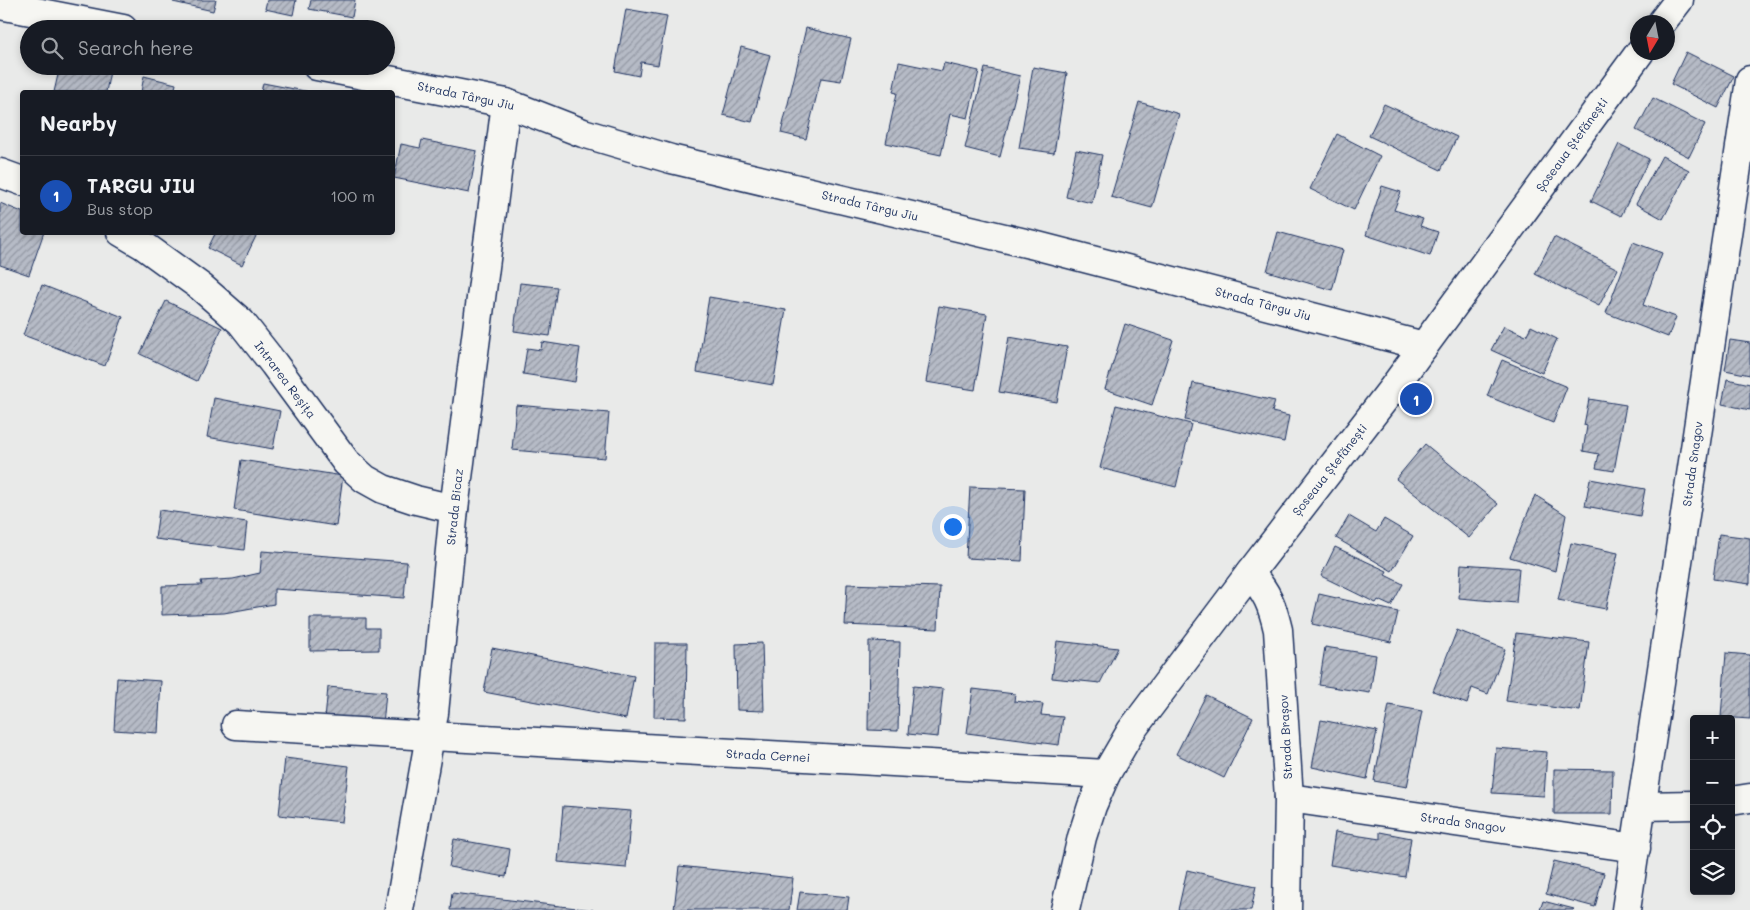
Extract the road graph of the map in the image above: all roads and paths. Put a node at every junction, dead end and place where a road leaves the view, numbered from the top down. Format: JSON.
{"nodes":[{"id":1,"x":1678,"y":0,"type":"edge"},
{"id":2,"x":0,"y":5,"type":"edge"},
{"id":3,"x":1667,"y":15,"type":"edge"},
{"id":4,"x":77,"y":20,"type":"edge"},
{"id":5,"x":1634,"y":60,"type":"edge"},
{"id":6,"x":363,"y":75,"type":"edge"},
{"id":7,"x":1750,"y":80,"type":"edge"},
{"id":8,"x":506,"y":103,"type":"junction"},
{"id":9,"x":0,"y":173,"type":"edge"},
{"id":10,"x":20,"y":180,"type":"edge"},
{"id":11,"x":126,"y":235,"type":"edge"},
{"id":12,"x":1424,"y":346,"type":"junction"},
{"id":13,"x":454,"y":509,"type":"junction"},
{"id":14,"x":1250,"y":573,"type":"junction"},
{"id":15,"x":236,"y":725,"type":"dead end"},
{"id":16,"x":430,"y":737,"type":"junction"},
{"id":17,"x":1106,"y":774,"type":"junction"},
{"id":18,"x":1289,"y":798,"type":"junction"},
{"id":19,"x":1750,"y":798,"type":"edge"},
{"id":20,"x":1735,"y":801,"type":"edge"},
{"id":21,"x":1690,"y":805,"type":"edge"},
{"id":22,"x":1642,"y":806,"type":"junction"},
{"id":23,"x":1636,"y":848,"type":"junction"},
{"id":24,"x":400,"y":910,"type":"edge"},
{"id":25,"x":1065,"y":910,"type":"edge"},
{"id":26,"x":1287,"y":910,"type":"edge"},
{"id":27,"x":1626,"y":910,"type":"edge"}],
"edges":[{"from":1,"to":3,"type":"street"},
{"from":2,"to":4,"type":"street"},
{"from":5,"to":12,"type":"street","name":"Șoseaua Ștefănești"},
{"from":6,"to":8,"type":"street","name":"Strada Târgu Jiu"},
{"from":7,"to":22,"type":"street","name":"Strada Snagov"},
{"from":8,"to":12,"type":"street","name":"Strada Târgu Jiu"},
{"from":8,"to":13,"type":"street","name":"Strada Bicaz"},
{"from":9,"to":10,"type":"street"},
{"from":11,"to":13,"type":"street","name":"Intrarea Reșița"},
{"from":12,"to":14,"type":"street","name":"Șoseaua Ștefănești"},
{"from":13,"to":16,"type":"street","name":"Strada Bicaz"},
{"from":14,"to":17,"type":"street","name":"Șoseaua Ștefănești"},
{"from":14,"to":18,"type":"street","name":"Strada Brașov"},
{"from":15,"to":16,"type":"street","name":"Strada Cernei"},
{"from":16,"to":17,"type":"street","name":"Strada Cernei"},
{"from":16,"to":24,"type":"street","name":"Strada Bicaz"},
{"from":17,"to":25,"type":"street","name":"Șoseaua Ștefănești"},
{"from":18,"to":23,"type":"street","name":"Strada Snagov"},
{"from":18,"to":26,"type":"street","name":"Strada Brașov"},
{"from":19,"to":20,"type":"street"},
{"from":21,"to":22,"type":"street"},
{"from":22,"to":23,"type":"street","name":"Strada Snagov"},
{"from":23,"to":27,"type":"street","name":"Strada Snagov"}]}
